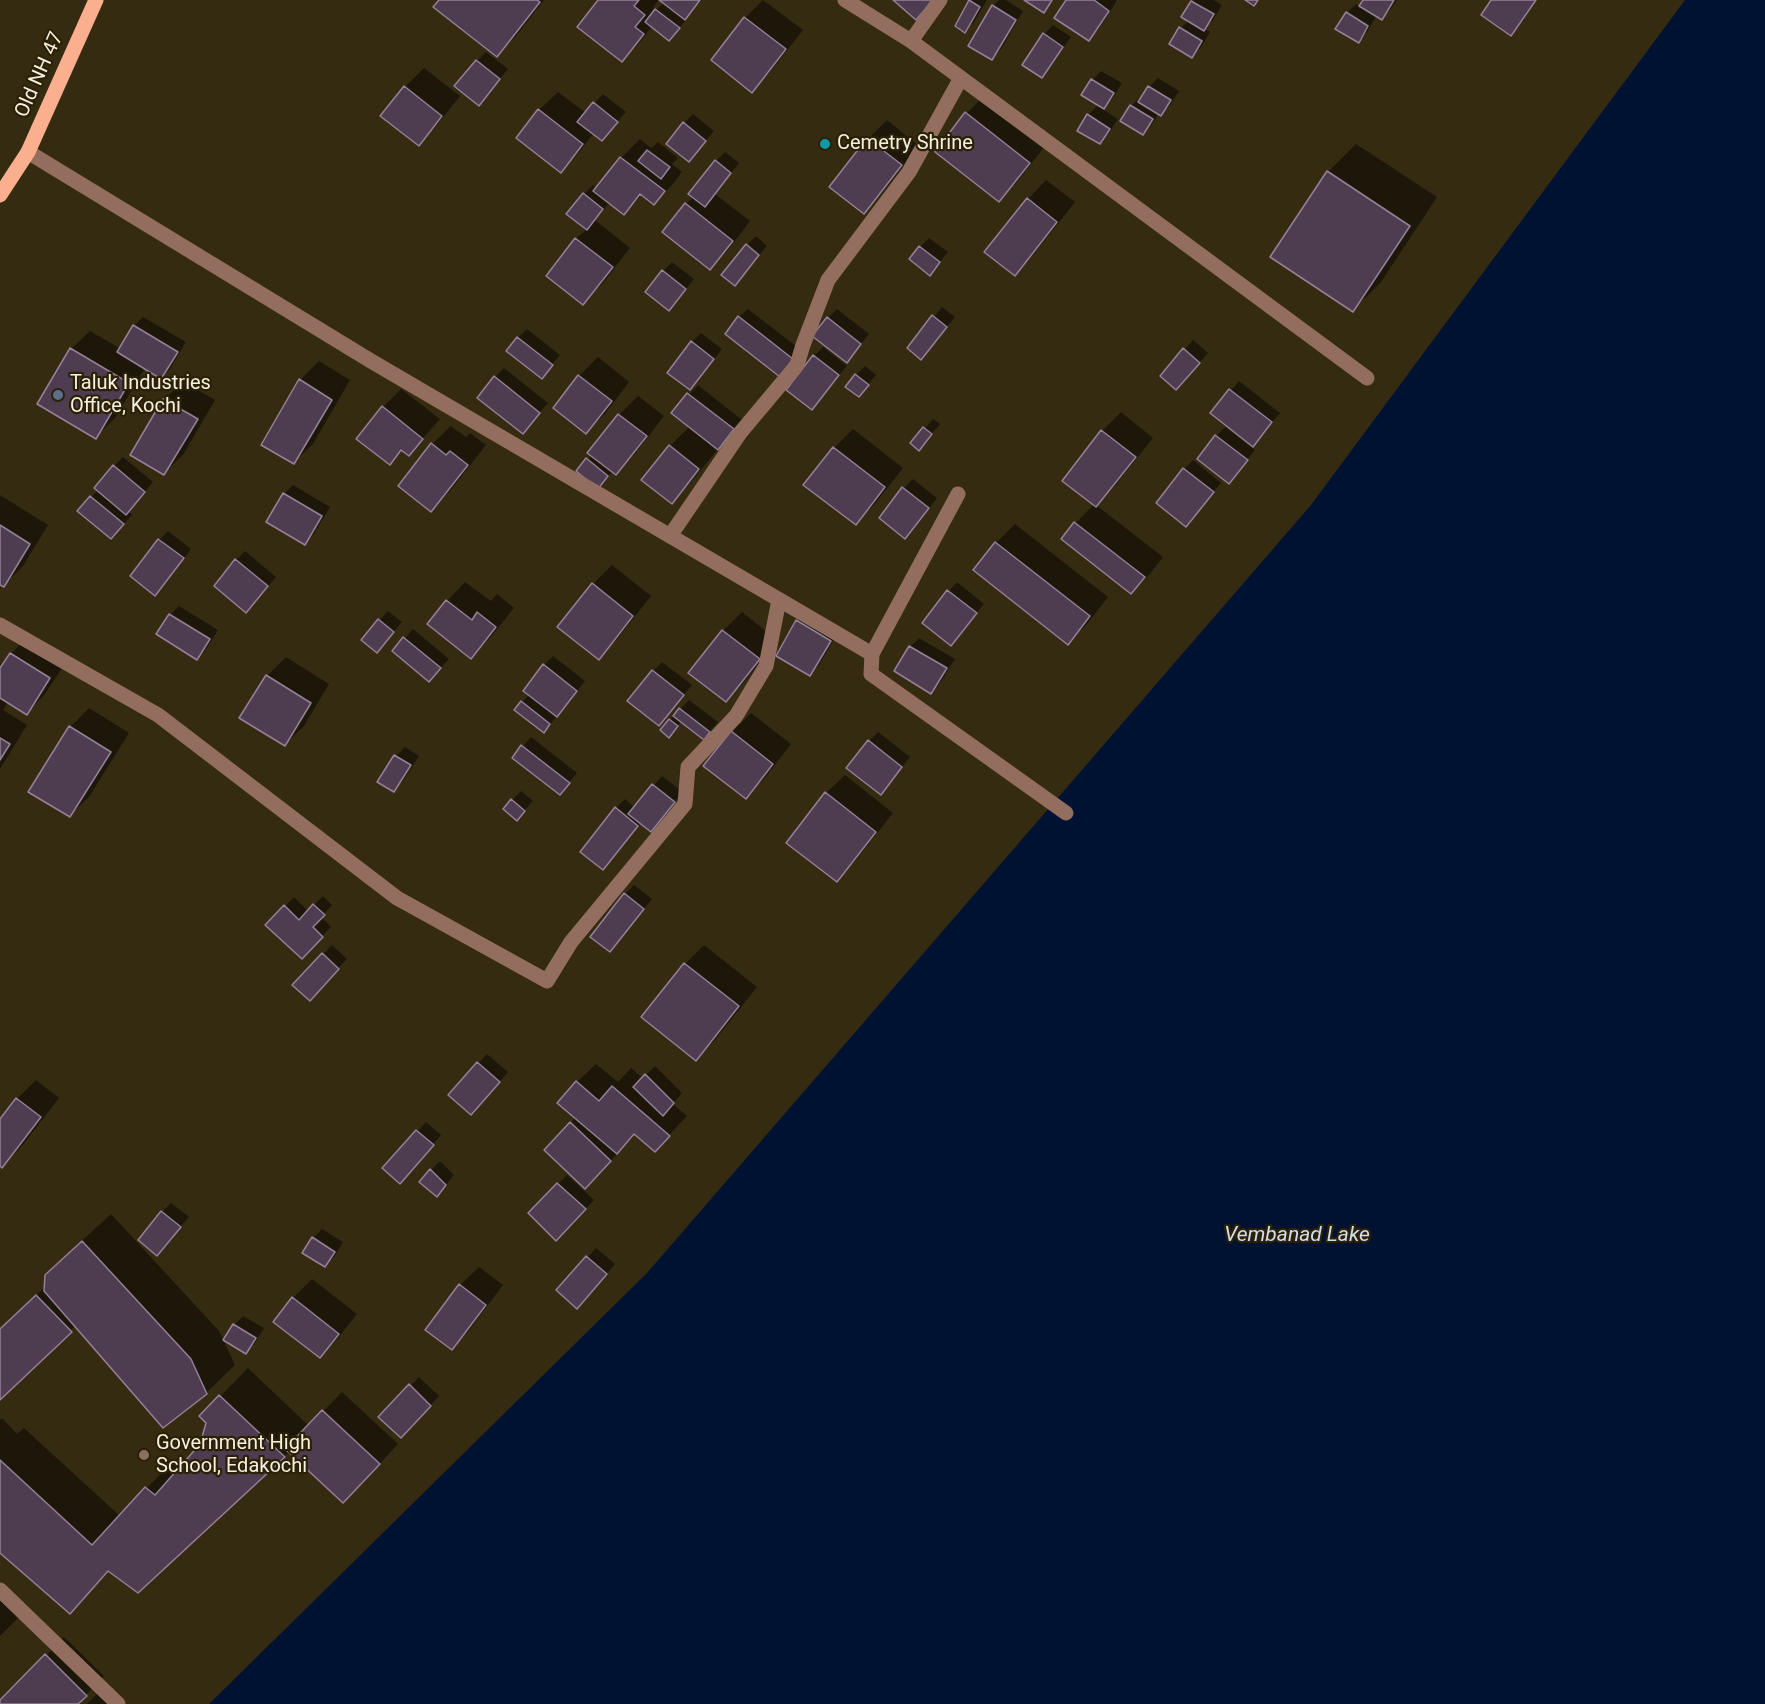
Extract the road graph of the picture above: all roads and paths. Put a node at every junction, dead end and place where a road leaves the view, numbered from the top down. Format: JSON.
{"nodes":[{"id":1,"x":845,"y":0,"type":"edge"},
{"id":2,"x":940,"y":0,"type":"edge"},
{"id":3,"x":94,"y":1,"type":"edge"},
{"id":4,"x":911,"y":41,"type":"junction"},
{"id":5,"x":961,"y":78,"type":"junction"},
{"id":6,"x":28,"y":152,"type":"junction"},
{"id":7,"x":0,"y":195,"type":"edge"},
{"id":8,"x":1367,"y":378,"type":"dead end"},
{"id":9,"x":958,"y":494,"type":"dead end"},
{"id":10,"x":670,"y":536,"type":"junction"},
{"id":11,"x":779,"y":600,"type":"junction"},
{"id":12,"x":0,"y":625,"type":"edge"},
{"id":13,"x":872,"y":654,"type":"junction"},
{"id":14,"x":1066,"y":813,"type":"dead end"},
{"id":15,"x":0,"y":1590,"type":"edge"},
{"id":16,"x":118,"y":1704,"type":"edge"}],
"edges":[{"from":1,"to":4,"type":"street"},
{"from":2,"to":4,"type":"street"},
{"from":3,"to":6,"type":"main road","name":"Old NH 47"},
{"from":4,"to":5,"type":"street"},
{"from":5,"to":8,"type":"street"},
{"from":5,"to":10,"type":"street"},
{"from":6,"to":7,"type":"main road","name":"Old NH 47"},
{"from":6,"to":10,"type":"street"},
{"from":9,"to":13,"type":"street"},
{"from":10,"to":11,"type":"street"},
{"from":11,"to":12,"type":"street"},
{"from":11,"to":13,"type":"street"},
{"from":13,"to":14,"type":"street"},
{"from":15,"to":16,"type":"street"}]}
